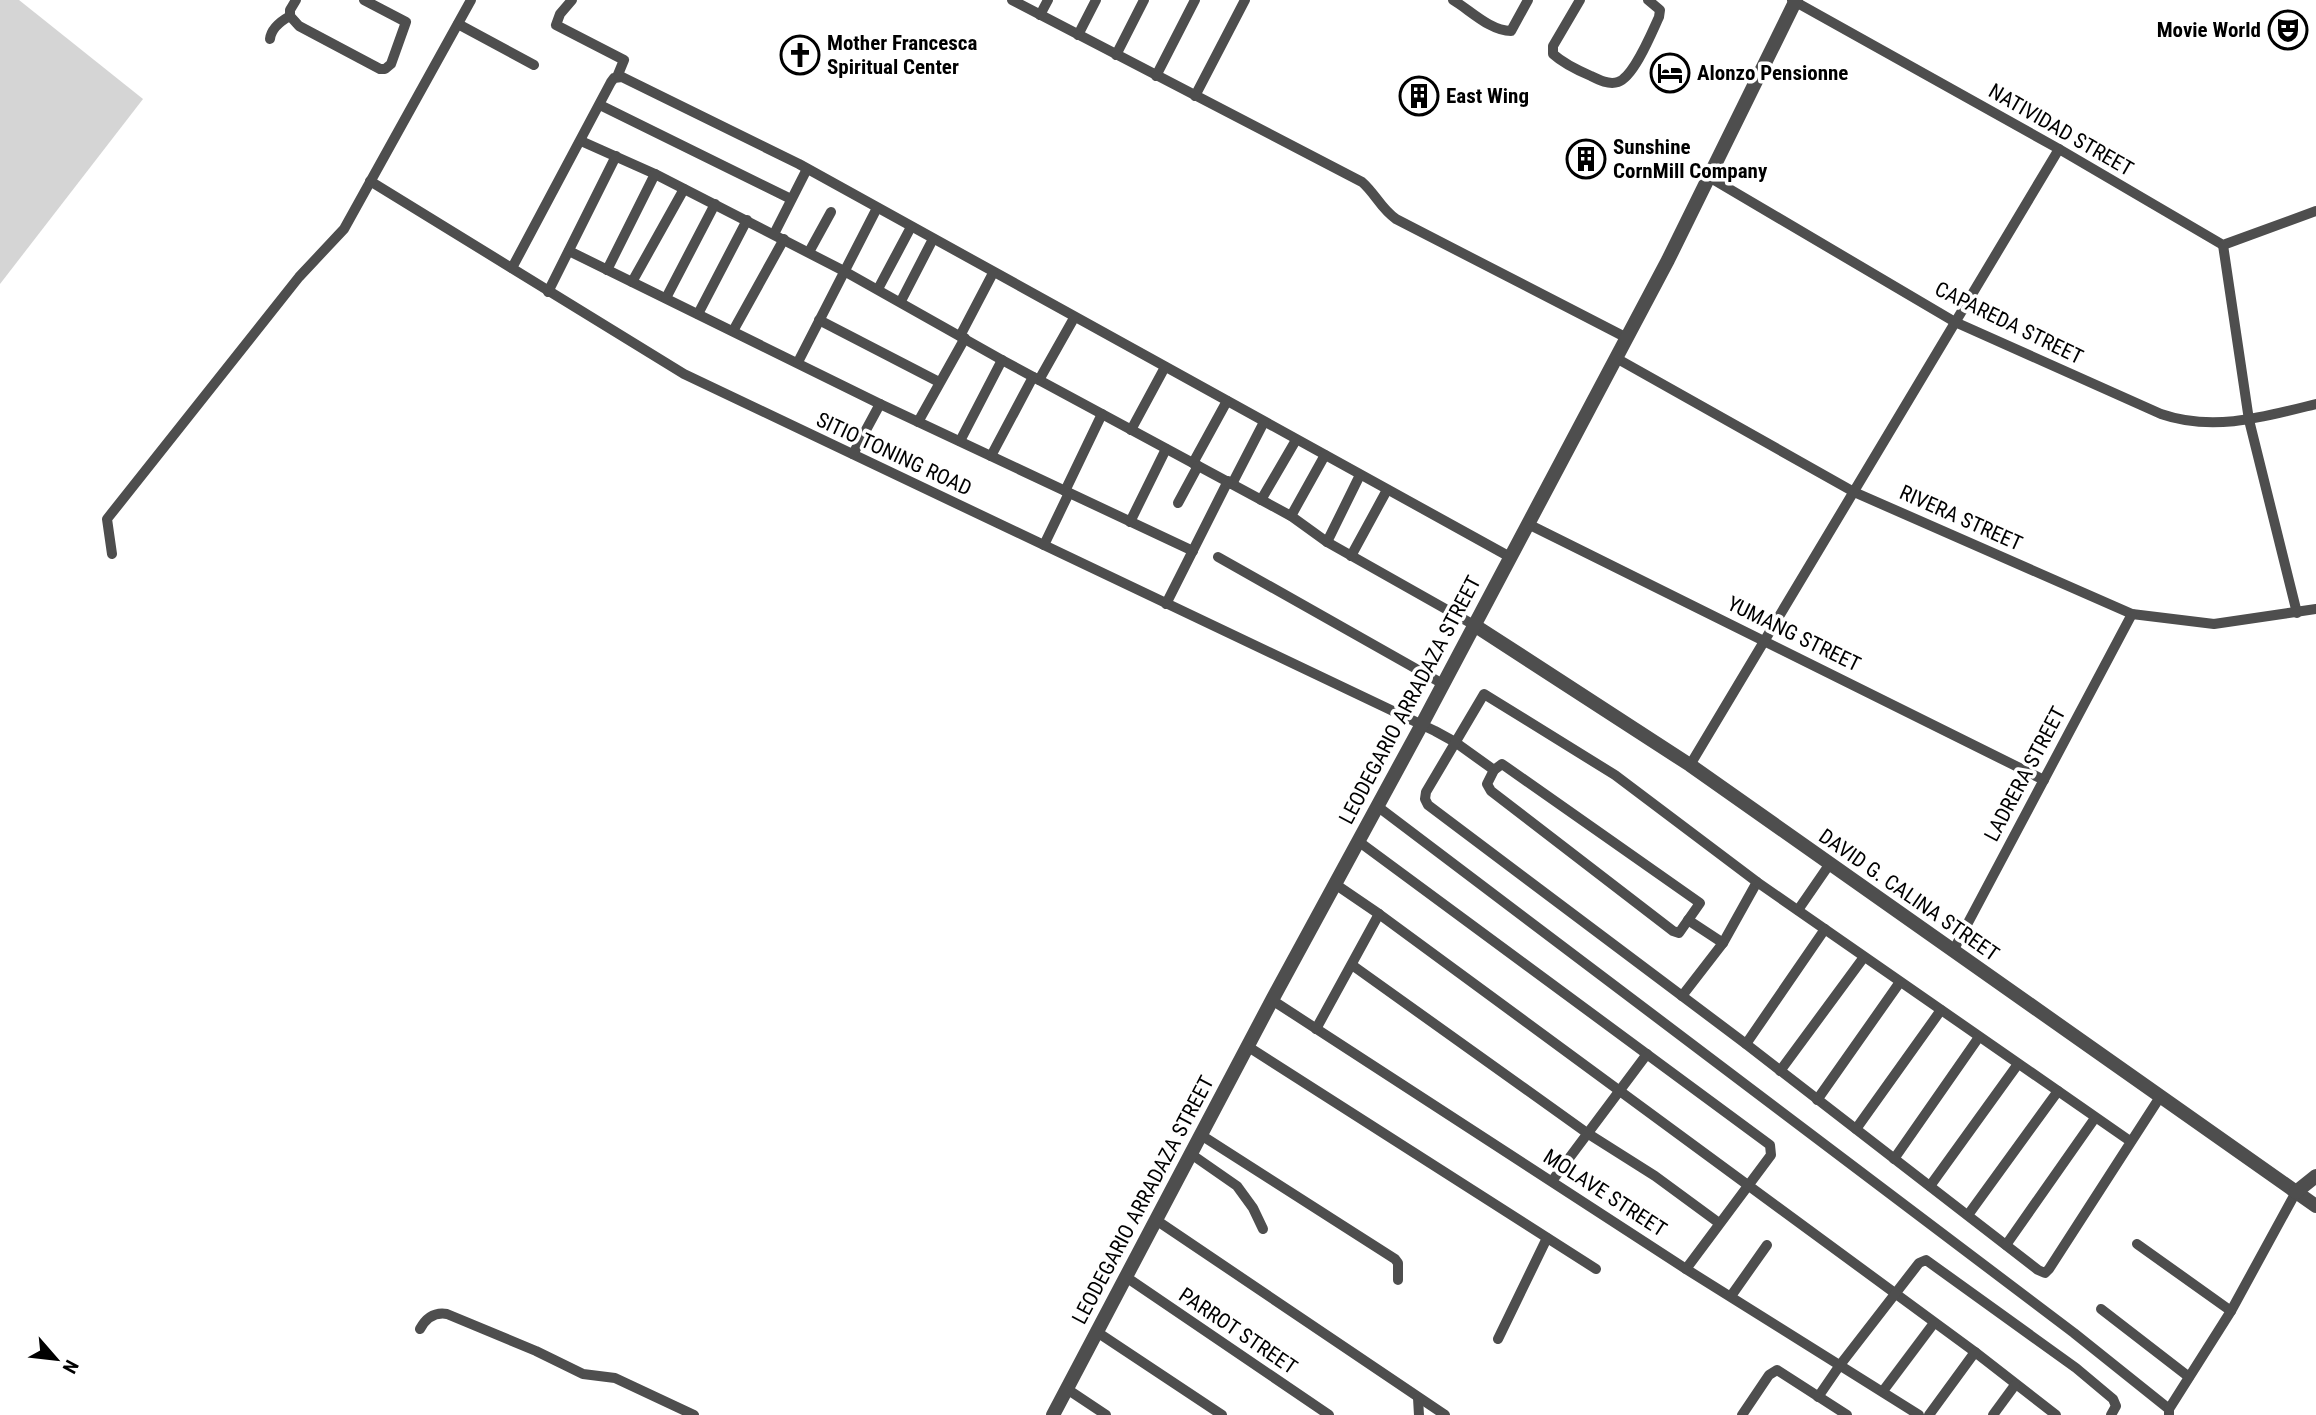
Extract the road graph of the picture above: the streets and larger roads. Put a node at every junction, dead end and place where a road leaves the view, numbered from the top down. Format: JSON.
{"nodes":[{"id":1,"x":296,"y":0,"type":"edge"},
{"id":2,"x":364,"y":0,"type":"edge"},
{"id":3,"x":471,"y":0,"type":"edge"},
{"id":4,"x":572,"y":0,"type":"edge"},
{"id":5,"x":1012,"y":0,"type":"edge"},
{"id":6,"x":1048,"y":0,"type":"edge"},
{"id":7,"x":1096,"y":0,"type":"edge"},
{"id":8,"x":1144,"y":0,"type":"edge"},
{"id":9,"x":1195,"y":0,"type":"edge"},
{"id":10,"x":1245,"y":0,"type":"edge"},
{"id":11,"x":1528,"y":0,"type":"edge"},
{"id":12,"x":1580,"y":0,"type":"edge"},
{"id":13,"x":1648,"y":0,"type":"edge"},
{"id":14,"x":1794,"y":1,"type":"edge"},
{"id":15,"x":1459,"y":2,"type":"edge"},
{"id":16,"x":1040,"y":15,"type":"junction"},
{"id":17,"x":290,"y":16,"type":"junction"},
{"id":18,"x":458,"y":24,"type":"junction"},
{"id":19,"x":1078,"y":35,"type":"junction"},
{"id":20,"x":270,"y":39,"type":"dead end"},
{"id":21,"x":1116,"y":55,"type":"junction"},
{"id":22,"x":534,"y":65,"type":"dead end"},
{"id":23,"x":1156,"y":76,"type":"junction"},
{"id":24,"x":617,"y":77,"type":"junction"},
{"id":25,"x":1195,"y":96,"type":"junction"},
{"id":26,"x":600,"y":105,"type":"junction"},
{"id":27,"x":581,"y":141,"type":"junction"},
{"id":28,"x":2059,"y":149,"type":"junction"},
{"id":29,"x":616,"y":156,"type":"junction"},
{"id":30,"x":807,"y":169,"type":"junction"},
{"id":31,"x":655,"y":174,"type":"junction"},
{"id":32,"x":1709,"y":177,"type":"junction"},
{"id":33,"x":370,"y":181,"type":"junction"},
{"id":34,"x":684,"y":189,"type":"junction"},
{"id":35,"x":792,"y":200,"type":"junction"},
{"id":36,"x":715,"y":204,"type":"junction"},
{"id":37,"x":877,"y":208,"type":"junction"},
{"id":38,"x":2316,"y":211,"type":"edge"},
{"id":39,"x":831,"y":212,"type":"dead end"},
{"id":40,"x":747,"y":220,"type":"junction"},
{"id":41,"x":911,"y":227,"type":"junction"},
{"id":42,"x":779,"y":237,"type":"junction"},
{"id":43,"x":933,"y":239,"type":"junction"},
{"id":44,"x":2223,"y":245,"type":"junction"},
{"id":45,"x":569,"y":251,"type":"junction"},
{"id":46,"x":809,"y":252,"type":"junction"},
{"id":47,"x":512,"y":268,"type":"junction"},
{"id":48,"x":607,"y":270,"type":"junction"},
{"id":49,"x":844,"y":271,"type":"junction"},
{"id":50,"x":993,"y":273,"type":"junction"},
{"id":51,"x":632,"y":282,"type":"junction"},
{"id":52,"x":878,"y":289,"type":"junction"},
{"id":53,"x":548,"y":292,"type":"junction"},
{"id":54,"x":666,"y":298,"type":"junction"},
{"id":55,"x":901,"y":301,"type":"junction"},
{"id":56,"x":698,"y":314,"type":"junction"},
{"id":57,"x":1074,"y":318,"type":"junction"},
{"id":58,"x":819,"y":320,"type":"junction"},
{"id":59,"x":1955,"y":322,"type":"junction"},
{"id":60,"x":733,"y":331,"type":"junction"},
{"id":61,"x":962,"y":337,"type":"junction"},
{"id":62,"x":1626,"y":338,"type":"junction"},
{"id":63,"x":1616,"y":358,"type":"junction"},
{"id":64,"x":1002,"y":360,"type":"junction"},
{"id":65,"x":798,"y":362,"type":"junction"},
{"id":66,"x":1165,"y":367,"type":"junction"},
{"id":67,"x":1036,"y":379,"type":"junction"},
{"id":68,"x":939,"y":382,"type":"junction"},
{"id":69,"x":1227,"y":401,"type":"junction"},
{"id":70,"x":880,"y":404,"type":"junction"},
{"id":71,"x":2316,"y":404,"type":"edge"},
{"id":72,"x":1102,"y":414,"type":"junction"},
{"id":73,"x":2249,"y":420,"type":"junction"},
{"id":74,"x":918,"y":422,"type":"junction"},
{"id":75,"x":1264,"y":422,"type":"junction"},
{"id":76,"x":1131,"y":430,"type":"junction"},
{"id":77,"x":1296,"y":440,"type":"junction"},
{"id":78,"x":960,"y":442,"type":"junction"},
{"id":79,"x":1166,"y":449,"type":"junction"},
{"id":80,"x":853,"y":454,"type":"junction"},
{"id":81,"x":1325,"y":455,"type":"junction"},
{"id":82,"x":991,"y":456,"type":"junction"},
{"id":83,"x":1196,"y":464,"type":"junction"},
{"id":84,"x":1360,"y":475,"type":"junction"},
{"id":85,"x":1230,"y":482,"type":"junction"},
{"id":86,"x":1387,"y":489,"type":"junction"},
{"id":87,"x":1067,"y":492,"type":"junction"},
{"id":88,"x":1854,"y":492,"type":"junction"},
{"id":89,"x":1261,"y":500,"type":"junction"},
{"id":90,"x":1178,"y":503,"type":"dead end"},
{"id":91,"x":1291,"y":516,"type":"junction"},
{"id":92,"x":1130,"y":522,"type":"junction"},
{"id":93,"x":1528,"y":524,"type":"junction"},
{"id":94,"x":1327,"y":542,"type":"junction"},
{"id":95,"x":1044,"y":545,"type":"junction"},
{"id":96,"x":1193,"y":551,"type":"junction"},
{"id":97,"x":112,"y":555,"type":"dead end"},
{"id":98,"x":1351,"y":556,"type":"junction"},
{"id":99,"x":1218,"y":557,"type":"dead end"},
{"id":100,"x":1510,"y":557,"type":"junction"},
{"id":101,"x":1166,"y":604,"type":"junction"},
{"id":102,"x":2316,"y":609,"type":"edge"},
{"id":103,"x":2298,"y":613,"type":"junction"},
{"id":104,"x":2132,"y":614,"type":"junction"},
{"id":105,"x":1474,"y":625,"type":"junction"},
{"id":106,"x":1764,"y":641,"type":"junction"},
{"id":107,"x":1443,"y":684,"type":"junction"},
{"id":108,"x":1421,"y":726,"type":"junction"},
{"id":109,"x":1455,"y":742,"type":"junction"},
{"id":110,"x":1690,"y":765,"type":"junction"},
{"id":111,"x":1494,"y":770,"type":"junction"},
{"id":112,"x":2044,"y":780,"type":"junction"},
{"id":113,"x":1377,"y":806,"type":"junction"},
{"id":114,"x":1358,"y":841,"type":"junction"},
{"id":115,"x":1826,"y":863,"type":"junction"},
{"id":116,"x":1757,"y":882,"type":"junction"},
{"id":117,"x":1335,"y":884,"type":"junction"},
{"id":118,"x":1795,"y":909,"type":"junction"},
{"id":119,"x":1379,"y":914,"type":"junction"},
{"id":120,"x":1688,"y":920,"type":"junction"},
{"id":121,"x":1825,"y":929,"type":"junction"},
{"id":122,"x":1723,"y":943,"type":"junction"},
{"id":123,"x":1953,"y":951,"type":"junction"},
{"id":124,"x":1864,"y":957,"type":"junction"},
{"id":125,"x":1352,"y":965,"type":"junction"},
{"id":126,"x":1900,"y":982,"type":"junction"},
{"id":127,"x":1682,"y":996,"type":"junction"},
{"id":128,"x":1272,"y":1000,"type":"junction"},
{"id":129,"x":1941,"y":1010,"type":"junction"},
{"id":130,"x":1316,"y":1029,"type":"junction"},
{"id":131,"x":1979,"y":1037,"type":"junction"},
{"id":132,"x":1746,"y":1044,"type":"junction"},
{"id":133,"x":1247,"y":1046,"type":"junction"},
{"id":134,"x":1647,"y":1055,"type":"junction"},
{"id":135,"x":2018,"y":1064,"type":"junction"},
{"id":136,"x":1780,"y":1071,"type":"junction"},
{"id":137,"x":1618,"y":1091,"type":"junction"},
{"id":138,"x":2058,"y":1091,"type":"junction"},
{"id":139,"x":2160,"y":1097,"type":"junction"},
{"id":140,"x":1817,"y":1100,"type":"junction"},
{"id":141,"x":2095,"y":1118,"type":"junction"},
{"id":142,"x":1856,"y":1129,"type":"junction"},
{"id":143,"x":1587,"y":1133,"type":"junction"},
{"id":144,"x":1200,"y":1135,"type":"junction"},
{"id":145,"x":2130,"y":1141,"type":"junction"},
{"id":146,"x":1191,"y":1154,"type":"junction"},
{"id":147,"x":1894,"y":1159,"type":"junction"},
{"id":148,"x":2316,"y":1176,"type":"edge"},
{"id":149,"x":1552,"y":1181,"type":"junction"},
{"id":150,"x":1748,"y":1186,"type":"junction"},
{"id":151,"x":1930,"y":1186,"type":"junction"},
{"id":152,"x":2296,"y":1192,"type":"junction"},
{"id":153,"x":2316,"y":1206,"type":"edge"},
{"id":154,"x":1968,"y":1215,"type":"junction"},
{"id":155,"x":1156,"y":1220,"type":"junction"},
{"id":156,"x":1719,"y":1223,"type":"junction"},
{"id":157,"x":1263,"y":1229,"type":"dead end"},
{"id":158,"x":1547,"y":1238,"type":"junction"},
{"id":159,"x":2137,"y":1244,"type":"dead end"},
{"id":160,"x":1766,"y":1245,"type":"dead end"},
{"id":161,"x":2006,"y":1245,"type":"junction"},
{"id":162,"x":1596,"y":1269,"type":"dead end"},
{"id":163,"x":1686,"y":1269,"type":"junction"},
{"id":164,"x":1126,"y":1277,"type":"junction"},
{"id":165,"x":1398,"y":1280,"type":"dead end"},
{"id":166,"x":1895,"y":1294,"type":"junction"},
{"id":167,"x":1731,"y":1296,"type":"junction"},
{"id":168,"x":2101,"y":1309,"type":"dead end"},
{"id":169,"x":2231,"y":1311,"type":"junction"},
{"id":170,"x":1934,"y":1323,"type":"junction"},
{"id":171,"x":419,"y":1329,"type":"dead end"},
{"id":172,"x":1097,"y":1332,"type":"junction"},
{"id":173,"x":1498,"y":1339,"type":"dead end"},
{"id":174,"x":1975,"y":1352,"type":"junction"},
{"id":175,"x":1840,"y":1365,"type":"junction"},
{"id":176,"x":2189,"y":1377,"type":"junction"},
{"id":177,"x":2015,"y":1385,"type":"junction"},
{"id":178,"x":1067,"y":1389,"type":"junction"},
{"id":179,"x":1883,"y":1391,"type":"junction"},
{"id":180,"x":1818,"y":1397,"type":"junction"},
{"id":181,"x":1418,"y":1398,"type":"junction"},
{"id":182,"x":2169,"y":1412,"type":"edge"},
{"id":183,"x":694,"y":1415,"type":"edge"},
{"id":184,"x":1053,"y":1415,"type":"edge"},
{"id":185,"x":1106,"y":1415,"type":"edge"},
{"id":186,"x":1222,"y":1415,"type":"edge"},
{"id":187,"x":1329,"y":1415,"type":"edge"},
{"id":188,"x":1419,"y":1415,"type":"edge"},
{"id":189,"x":1445,"y":1415,"type":"edge"},
{"id":190,"x":1742,"y":1415,"type":"edge"},
{"id":191,"x":1847,"y":1415,"type":"edge"},
{"id":192,"x":1919,"y":1415,"type":"edge"},
{"id":193,"x":1929,"y":1415,"type":"edge"},
{"id":194,"x":1993,"y":1415,"type":"edge"},
{"id":195,"x":2056,"y":1415,"type":"edge"},
{"id":196,"x":2111,"y":1415,"type":"edge"}],
"edges":[{"from":1,"to":17,"type":"street"},
{"from":2,"to":17,"type":"street"},
{"from":3,"to":18,"type":"street"},
{"from":4,"to":24,"type":"street"},
{"from":5,"to":16,"type":"street"},
{"from":6,"to":16,"type":"street"},
{"from":7,"to":19,"type":"street"},
{"from":8,"to":21,"type":"street"},
{"from":9,"to":23,"type":"street"},
{"from":10,"to":25,"type":"street"},
{"from":11,"to":15,"type":"street"},
{"from":12,"to":13,"type":"street"},
{"from":14,"to":28,"type":"street","name":"NATIVIDAD STREET"},
{"from":14,"to":32,"type":"street","name":"LEODEGARIO ARRADAZA STREET"},
{"from":16,"to":19,"type":"street"},
{"from":17,"to":20,"type":"street"},
{"from":18,"to":22,"type":"street"},
{"from":18,"to":33,"type":"street"},
{"from":19,"to":21,"type":"street"},
{"from":21,"to":23,"type":"street"},
{"from":23,"to":25,"type":"street"},
{"from":24,"to":26,"type":"street"},
{"from":24,"to":30,"type":"street"},
{"from":25,"to":62,"type":"street"},
{"from":26,"to":27,"type":"street"},
{"from":26,"to":35,"type":"street"},
{"from":27,"to":29,"type":"street"},
{"from":27,"to":47,"type":"street"},
{"from":28,"to":44,"type":"street","name":"NATIVIDAD STREET"},
{"from":28,"to":59,"type":"street"},
{"from":29,"to":31,"type":"street"},
{"from":29,"to":45,"type":"street"},
{"from":30,"to":35,"type":"street"},
{"from":30,"to":37,"type":"street"},
{"from":31,"to":34,"type":"street"},
{"from":31,"to":48,"type":"street"},
{"from":32,"to":59,"type":"street","name":"CAPAREDA STREET"},
{"from":32,"to":62,"type":"street","name":"LEODEGARIO ARRADAZA STREET"},
{"from":33,"to":47,"type":"street","name":"SITIO TONING ROAD"},
{"from":33,"to":97,"type":"street"},
{"from":34,"to":36,"type":"street"},
{"from":34,"to":51,"type":"street"},
{"from":35,"to":42,"type":"street"},
{"from":36,"to":40,"type":"street"},
{"from":36,"to":54,"type":"street"},
{"from":37,"to":41,"type":"street"},
{"from":37,"to":49,"type":"street"},
{"from":38,"to":44,"type":"street"},
{"from":39,"to":46,"type":"street"},
{"from":40,"to":42,"type":"street"},
{"from":40,"to":56,"type":"street"},
{"from":41,"to":43,"type":"street"},
{"from":41,"to":52,"type":"street"},
{"from":42,"to":46,"type":"street"},
{"from":42,"to":60,"type":"street"},
{"from":43,"to":50,"type":"street"},
{"from":43,"to":55,"type":"street"},
{"from":44,"to":73,"type":"street"},
{"from":45,"to":48,"type":"street"},
{"from":45,"to":53,"type":"street"},
{"from":46,"to":49,"type":"street"},
{"from":47,"to":53,"type":"street","name":"SITIO TONING ROAD"},
{"from":48,"to":51,"type":"street"},
{"from":49,"to":52,"type":"street"},
{"from":49,"to":58,"type":"street"},
{"from":50,"to":57,"type":"street"},
{"from":50,"to":61,"type":"street"},
{"from":51,"to":54,"type":"street"},
{"from":52,"to":55,"type":"street"},
{"from":53,"to":80,"type":"street","name":"SITIO TONING ROAD"},
{"from":54,"to":56,"type":"street"},
{"from":55,"to":61,"type":"street"},
{"from":56,"to":60,"type":"street"},
{"from":57,"to":66,"type":"street"},
{"from":57,"to":67,"type":"street"},
{"from":58,"to":65,"type":"street"},
{"from":58,"to":68,"type":"street"},
{"from":59,"to":73,"type":"street","name":"CAPAREDA STREET"},
{"from":59,"to":88,"type":"street"},
{"from":60,"to":65,"type":"street"},
{"from":61,"to":64,"type":"street"},
{"from":61,"to":68,"type":"street"},
{"from":62,"to":63,"type":"street","name":"LEODEGARIO ARRADAZA STREET"},
{"from":63,"to":88,"type":"street","name":"RIVERA STREET"},
{"from":63,"to":93,"type":"street","name":"LEODEGARIO ARRADAZA STREET"},
{"from":64,"to":67,"type":"street"},
{"from":64,"to":78,"type":"street"},
{"from":65,"to":70,"type":"street"},
{"from":66,"to":69,"type":"street"},
{"from":66,"to":76,"type":"street"},
{"from":67,"to":72,"type":"street"},
{"from":67,"to":82,"type":"street"},
{"from":68,"to":74,"type":"street"},
{"from":69,"to":75,"type":"street"},
{"from":69,"to":83,"type":"street"},
{"from":70,"to":74,"type":"street"},
{"from":70,"to":80,"type":"street"},
{"from":71,"to":73,"type":"street","name":"CAPAREDA STREET"},
{"from":72,"to":76,"type":"street"},
{"from":72,"to":87,"type":"street"},
{"from":73,"to":103,"type":"street"},
{"from":74,"to":78,"type":"street"},
{"from":75,"to":77,"type":"street"},
{"from":75,"to":85,"type":"street"},
{"from":76,"to":79,"type":"street"},
{"from":77,"to":81,"type":"street"},
{"from":77,"to":89,"type":"street"},
{"from":78,"to":82,"type":"street"},
{"from":79,"to":83,"type":"street"},
{"from":79,"to":92,"type":"street"},
{"from":80,"to":95,"type":"street","name":"SITIO TONING ROAD"},
{"from":81,"to":84,"type":"street"},
{"from":81,"to":91,"type":"street"},
{"from":82,"to":87,"type":"street"},
{"from":83,"to":85,"type":"street"},
{"from":83,"to":90,"type":"street"},
{"from":84,"to":86,"type":"street"},
{"from":84,"to":94,"type":"street"},
{"from":85,"to":89,"type":"street"},
{"from":85,"to":96,"type":"street"},
{"from":86,"to":98,"type":"street"},
{"from":86,"to":100,"type":"street"},
{"from":87,"to":92,"type":"street"},
{"from":87,"to":95,"type":"street"},
{"from":88,"to":104,"type":"street","name":"RIVERA STREET"},
{"from":88,"to":106,"type":"street"},
{"from":89,"to":91,"type":"street"},
{"from":91,"to":94,"type":"street"},
{"from":92,"to":96,"type":"street"},
{"from":93,"to":100,"type":"street","name":"LEODEGARIO ARRADAZA STREET"},
{"from":93,"to":106,"type":"street","name":"YUMANG STREET"},
{"from":94,"to":98,"type":"street"},
{"from":95,"to":101,"type":"street","name":"SITIO TONING ROAD"},
{"from":96,"to":101,"type":"street"},
{"from":98,"to":105,"type":"street"},
{"from":99,"to":107,"type":"street"},
{"from":100,"to":105,"type":"street","name":"LEODEGARIO ARRADAZA STREET"},
{"from":101,"to":108,"type":"street","name":"SITIO TONING ROAD"},
{"from":102,"to":103,"type":"street","name":"RIVERA STREET"},
{"from":103,"to":104,"type":"street","name":"RIVERA STREET"},
{"from":104,"to":112,"type":"street","name":"LADRERA STREET"},
{"from":105,"to":107,"type":"street","name":"LEODEGARIO ARRADAZA STREET"},
{"from":105,"to":110,"type":"street","name":"DAVID G. CALINA STREET"},
{"from":106,"to":110,"type":"street"},
{"from":106,"to":112,"type":"street","name":"YUMANG STREET"},
{"from":107,"to":108,"type":"street","name":"LEODEGARIO ARRADAZA STREET"},
{"from":108,"to":109,"type":"street","name":"SITIO TONING ROAD"},
{"from":108,"to":113,"type":"street","name":"LEODEGARIO ARRADAZA STREET"},
{"from":109,"to":111,"type":"street","name":"SITIO TONING ROAD"},
{"from":109,"to":116,"type":"street"},
{"from":109,"to":127,"type":"street"},
{"from":110,"to":115,"type":"street","name":"DAVID G. CALINA STREET"},
{"from":111,"to":120,"type":"street"},
{"from":111,"to":120,"type":"street"},
{"from":112,"to":123,"type":"street","name":"LADRERA STREET"},
{"from":113,"to":114,"type":"street","name":"LEODEGARIO ARRADAZA STREET"},
{"from":113,"to":182,"type":"street"},
{"from":114,"to":117,"type":"street","name":"LEODEGARIO ARRADAZA STREET"},
{"from":114,"to":134,"type":"street"},
{"from":115,"to":118,"type":"street"},
{"from":115,"to":123,"type":"street","name":"DAVID G. CALINA STREET"},
{"from":116,"to":118,"type":"street"},
{"from":116,"to":122,"type":"street"},
{"from":117,"to":119,"type":"street"},
{"from":117,"to":128,"type":"street","name":"LEODEGARIO ARRADAZA STREET"},
{"from":118,"to":121,"type":"street"},
{"from":119,"to":125,"type":"street"},
{"from":119,"to":137,"type":"street"},
{"from":120,"to":122,"type":"street"},
{"from":121,"to":124,"type":"street"},
{"from":121,"to":132,"type":"street"},
{"from":122,"to":127,"type":"street"},
{"from":123,"to":139,"type":"street","name":"DAVID G. CALINA STREET"},
{"from":124,"to":126,"type":"street"},
{"from":124,"to":136,"type":"street"},
{"from":125,"to":130,"type":"street"},
{"from":125,"to":143,"type":"street"},
{"from":126,"to":129,"type":"street"},
{"from":126,"to":140,"type":"street"},
{"from":127,"to":132,"type":"street"},
{"from":128,"to":130,"type":"street","name":"MOLAVE STREET"},
{"from":128,"to":133,"type":"street","name":"LEODEGARIO ARRADAZA STREET"},
{"from":129,"to":131,"type":"street"},
{"from":129,"to":142,"type":"street"},
{"from":130,"to":149,"type":"street","name":"MOLAVE STREET"},
{"from":131,"to":135,"type":"street"},
{"from":131,"to":147,"type":"street"},
{"from":132,"to":136,"type":"street"},
{"from":133,"to":144,"type":"street","name":"LEODEGARIO ARRADAZA STREET"},
{"from":133,"to":158,"type":"street"},
{"from":134,"to":137,"type":"street"},
{"from":134,"to":150,"type":"street"},
{"from":135,"to":138,"type":"street"},
{"from":135,"to":151,"type":"street"},
{"from":136,"to":140,"type":"street"},
{"from":137,"to":143,"type":"street"},
{"from":137,"to":150,"type":"street"},
{"from":138,"to":141,"type":"street"},
{"from":138,"to":154,"type":"street"},
{"from":139,"to":145,"type":"street"},
{"from":139,"to":152,"type":"street","name":"DAVID G. CALINA STREET"},
{"from":140,"to":142,"type":"street"},
{"from":141,"to":145,"type":"street"},
{"from":141,"to":161,"type":"street"},
{"from":142,"to":147,"type":"street"},
{"from":143,"to":149,"type":"street"},
{"from":143,"to":156,"type":"street"},
{"from":144,"to":146,"type":"street","name":"LEODEGARIO ARRADAZA STREET"},
{"from":144,"to":165,"type":"street"},
{"from":145,"to":161,"type":"street"},
{"from":146,"to":155,"type":"street","name":"LEODEGARIO ARRADAZA STREET"},
{"from":146,"to":157,"type":"street"},
{"from":147,"to":151,"type":"street"},
{"from":148,"to":152,"type":"street"},
{"from":149,"to":163,"type":"street","name":"MOLAVE STREET"},
{"from":150,"to":156,"type":"street"},
{"from":150,"to":166,"type":"street"},
{"from":151,"to":154,"type":"street"},
{"from":152,"to":153,"type":"street","name":"DAVID G. CALINA STREET"},
{"from":152,"to":169,"type":"street"},
{"from":154,"to":161,"type":"street"},
{"from":155,"to":164,"type":"street","name":"LEODEGARIO ARRADAZA STREET"},
{"from":155,"to":181,"type":"street"},
{"from":156,"to":163,"type":"street"},
{"from":158,"to":162,"type":"street"},
{"from":158,"to":173,"type":"street"},
{"from":159,"to":169,"type":"street"},
{"from":160,"to":167,"type":"street"},
{"from":163,"to":167,"type":"street","name":"MOLAVE STREET"},
{"from":164,"to":172,"type":"street","name":"LEODEGARIO ARRADAZA STREET"},
{"from":164,"to":187,"type":"street","name":"PARROT STREET"},
{"from":166,"to":170,"type":"street"},
{"from":166,"to":175,"type":"street"},
{"from":166,"to":196,"type":"street"},
{"from":167,"to":175,"type":"street","name":"MOLAVE STREET"},
{"from":168,"to":176,"type":"street"},
{"from":169,"to":176,"type":"street"},
{"from":170,"to":174,"type":"street"},
{"from":170,"to":179,"type":"street"},
{"from":171,"to":183,"type":"street"},
{"from":172,"to":178,"type":"street","name":"LEODEGARIO ARRADAZA STREET"},
{"from":172,"to":186,"type":"street"},
{"from":174,"to":177,"type":"street"},
{"from":174,"to":193,"type":"street"},
{"from":175,"to":179,"type":"street","name":"MOLAVE STREET"},
{"from":175,"to":180,"type":"street"},
{"from":176,"to":182,"type":"street"},
{"from":177,"to":194,"type":"street"},
{"from":177,"to":195,"type":"street"},
{"from":178,"to":184,"type":"street","name":"LEODEGARIO ARRADAZA STREET"},
{"from":178,"to":185,"type":"street"},
{"from":179,"to":192,"type":"street","name":"MOLAVE STREET"},
{"from":180,"to":190,"type":"street"},
{"from":180,"to":191,"type":"street"},
{"from":181,"to":188,"type":"street"},
{"from":181,"to":189,"type":"street"}]}
